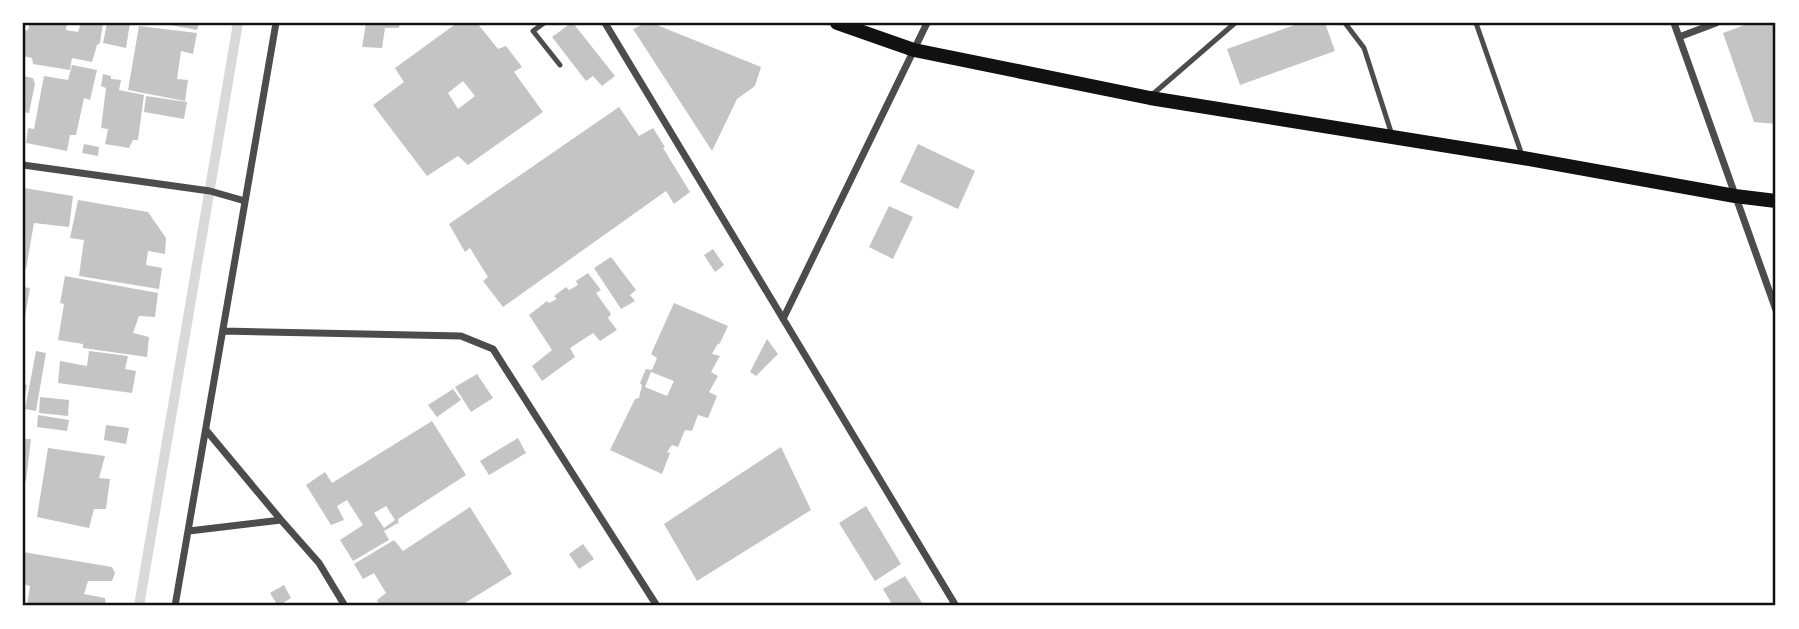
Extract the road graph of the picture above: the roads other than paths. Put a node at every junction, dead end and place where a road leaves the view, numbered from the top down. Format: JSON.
{"nodes":[{"id":1,"x":276,"y":23,"type":"edge"},
{"id":2,"x":544,"y":23,"type":"edge"},
{"id":3,"x":605,"y":23,"type":"edge"},
{"id":4,"x":837,"y":23,"type":"edge"},
{"id":5,"x":927,"y":23,"type":"edge"},
{"id":6,"x":1235,"y":23,"type":"edge"},
{"id":7,"x":1345,"y":23,"type":"edge"},
{"id":8,"x":1476,"y":23,"type":"edge"},
{"id":9,"x":1674,"y":23,"type":"edge"},
{"id":10,"x":1716,"y":23,"type":"edge"},
{"id":11,"x":1679,"y":37,"type":"junction"},
{"id":12,"x":914,"y":50,"type":"junction"},
{"id":13,"x":561,"y":65,"type":"dead end"},
{"id":14,"x":1150,"y":98,"type":"junction"},
{"id":15,"x":1393,"y":138,"type":"junction"},
{"id":16,"x":1523,"y":158,"type":"junction"},
{"id":17,"x":23,"y":165,"type":"edge"},
{"id":18,"x":1735,"y":196,"type":"junction"},
{"id":19,"x":245,"y":201,"type":"junction"},
{"id":20,"x":1776,"y":201,"type":"edge"},
{"id":21,"x":1776,"y":310,"type":"edge"},
{"id":22,"x":783,"y":319,"type":"junction"},
{"id":23,"x":223,"y":331,"type":"junction"},
{"id":24,"x":206,"y":430,"type":"junction"},
{"id":25,"x":281,"y":520,"type":"junction"},
{"id":26,"x":189,"y":531,"type":"junction"},
{"id":27,"x":175,"y":606,"type":"edge"},
{"id":28,"x":345,"y":606,"type":"edge"},
{"id":29,"x":657,"y":606,"type":"edge"},
{"id":30,"x":956,"y":606,"type":"edge"}],
"edges":[{"from":1,"to":19,"type":"street"},
{"from":2,"to":13,"type":"lane"},
{"from":3,"to":22,"type":"street"},
{"from":4,"to":12,"type":"main road"},
{"from":5,"to":12,"type":"street"},
{"from":6,"to":14,"type":"lane"},
{"from":7,"to":15,"type":"lane"},
{"from":8,"to":16,"type":"lane"},
{"from":9,"to":11,"type":"street"},
{"from":10,"to":11,"type":"street"},
{"from":11,"to":18,"type":"street"},
{"from":12,"to":14,"type":"main road"},
{"from":12,"to":22,"type":"street"},
{"from":14,"to":15,"type":"main road"},
{"from":15,"to":16,"type":"main road"},
{"from":16,"to":18,"type":"main road"},
{"from":17,"to":19,"type":"street"},
{"from":18,"to":20,"type":"main road"},
{"from":18,"to":21,"type":"street"},
{"from":19,"to":23,"type":"street"},
{"from":22,"to":30,"type":"street"},
{"from":23,"to":24,"type":"street"},
{"from":23,"to":29,"type":"street"},
{"from":24,"to":25,"type":"street"},
{"from":24,"to":26,"type":"street"},
{"from":25,"to":26,"type":"street"},
{"from":25,"to":28,"type":"street"},
{"from":26,"to":27,"type":"street"}]}
